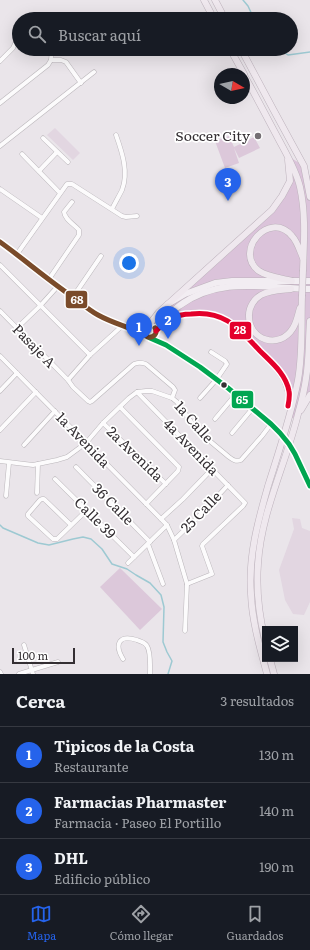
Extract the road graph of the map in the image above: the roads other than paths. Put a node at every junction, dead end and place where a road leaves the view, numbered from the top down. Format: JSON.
{"nodes":[{"id":1,"x":204,"y":0,"type":"edge"},
{"id":2,"x":215,"y":0,"type":"edge"},
{"id":3,"x":210,"y":12,"type":"edge"},
{"id":4,"x":221,"y":12,"type":"edge"},
{"id":5,"x":12,"y":49,"type":"edge"},
{"id":6,"x":51,"y":56,"type":"edge"},
{"id":7,"x":234,"y":56,"type":"edge"},
{"id":8,"x":245,"y":56,"type":"edge"},
{"id":9,"x":51,"y":60,"type":"junction"},
{"id":10,"x":0,"y":61,"type":"edge"},
{"id":11,"x":241,"y":68,"type":"edge"},
{"id":12,"x":94,"y":72,"type":"dead end"},
{"id":13,"x":81,"y":83,"type":"junction"},
{"id":14,"x":250,"y":85,"type":"edge"},
{"id":15,"x":0,"y":104,"type":"edge"},
{"id":16,"x":116,"y":135,"type":"dead end"},
{"id":17,"x":43,"y":138,"type":"dead end"},
{"id":18,"x":0,"y":146,"type":"edge"},
{"id":19,"x":57,"y":152,"type":"junction"},
{"id":20,"x":22,"y":154,"type":"dead end"},
{"id":21,"x":288,"y":156,"type":"junction"},
{"id":22,"x":68,"y":162,"type":"dead end"},
{"id":23,"x":304,"y":166,"type":"junction"},
{"id":24,"x":39,"y":171,"type":"junction"},
{"id":25,"x":310,"y":177,"type":"edge"},
{"id":26,"x":0,"y":189,"type":"edge"},
{"id":27,"x":60,"y":193,"type":"junction"},
{"id":28,"x":310,"y":197,"type":"edge"},
{"id":29,"x":72,"y":202,"type":"dead end"},
{"id":30,"x":112,"y":209,"type":"junction"},
{"id":31,"x":137,"y":216,"type":"dead end"},
{"id":32,"x":42,"y":218,"type":"junction"},
{"id":33,"x":0,"y":242,"type":"edge"},
{"id":34,"x":17,"y":254,"type":"junction"},
{"id":35,"x":101,"y":256,"type":"dead end"},
{"id":36,"x":303,"y":259,"type":"junction"},
{"id":37,"x":0,"y":265,"type":"edge"},
{"id":38,"x":49,"y":279,"type":"junction"},
{"id":39,"x":292,"y":281,"type":"junction"},
{"id":40,"x":310,"y":281,"type":"edge"},
{"id":41,"x":58,"y":286,"type":"junction"},
{"id":42,"x":291,"y":289,"type":"junction"},
{"id":43,"x":310,"y":289,"type":"edge"},
{"id":44,"x":73,"y":297,"type":"junction"},
{"id":45,"x":302,"y":303,"type":"junction"},
{"id":46,"x":168,"y":304,"type":"junction"},
{"id":47,"x":40,"y":306,"type":"junction"},
{"id":48,"x":0,"y":311,"type":"edge"},
{"id":49,"x":310,"y":320,"type":"edge"},
{"id":50,"x":122,"y":326,"type":"junction"},
{"id":51,"x":147,"y":326,"type":"junction"},
{"id":52,"x":16,"y":328,"type":"junction"},
{"id":53,"x":128,"y":328,"type":"junction"},
{"id":54,"x":156,"y":331,"type":"junction"},
{"id":55,"x":147,"y":336,"type":"junction"},
{"id":56,"x":166,"y":345,"type":"junction"},
{"id":57,"x":210,"y":352,"type":"dead end"},
{"id":58,"x":90,"y":355,"type":"junction"},
{"id":59,"x":0,"y":356,"type":"edge"},
{"id":60,"x":17,"y":373,"type":"junction"},
{"id":61,"x":68,"y":380,"type":"junction"},
{"id":62,"x":216,"y":380,"type":"junction"},
{"id":63,"x":0,"y":391,"type":"edge"},
{"id":64,"x":36,"y":392,"type":"junction"},
{"id":65,"x":137,"y":392,"type":"junction"},
{"id":66,"x":236,"y":394,"type":"junction"},
{"id":67,"x":310,"y":395,"type":"edge"},
{"id":68,"x":172,"y":398,"type":"junction"},
{"id":69,"x":200,"y":398,"type":"dead end"},
{"id":70,"x":120,"y":407,"type":"junction"},
{"id":71,"x":252,"y":409,"type":"junction"},
{"id":72,"x":55,"y":412,"type":"junction"},
{"id":73,"x":298,"y":415,"type":"junction"},
{"id":74,"x":215,"y":419,"type":"dead end"},
{"id":75,"x":287,"y":421,"type":"junction"},
{"id":76,"x":103,"y":423,"type":"junction"},
{"id":77,"x":271,"y":424,"type":"junction"},
{"id":78,"x":0,"y":430,"type":"edge"},
{"id":79,"x":232,"y":433,"type":"dead end"},
{"id":80,"x":86,"y":443,"type":"junction"},
{"id":81,"x":24,"y":444,"type":"dead end"},
{"id":82,"x":0,"y":462,"type":"edge"},
{"id":83,"x":9,"y":462,"type":"junction"},
{"id":84,"x":38,"y":464,"type":"junction"},
{"id":85,"x":76,"y":467,"type":"dead end"},
{"id":86,"x":212,"y":469,"type":"junction"},
{"id":87,"x":55,"y":479,"type":"dead end"},
{"id":88,"x":166,"y":484,"type":"junction"},
{"id":89,"x":228,"y":485,"type":"junction"},
{"id":90,"x":310,"y":486,"type":"edge"},
{"id":91,"x":37,"y":493,"type":"dead end"},
{"id":92,"x":6,"y":496,"type":"dead end"},
{"id":93,"x":146,"y":504,"type":"junction"},
{"id":94,"x":87,"y":510,"type":"junction"},
{"id":95,"x":161,"y":519,"type":"junction"},
{"id":96,"x":71,"y":525,"type":"junction"},
{"id":97,"x":167,"y":525,"type":"junction"},
{"id":98,"x":174,"y":540,"type":"junction"},
{"id":99,"x":149,"y":543,"type":"junction"},
{"id":100,"x":134,"y":557,"type":"junction"},
{"id":101,"x":128,"y":563,"type":"dead end"},
{"id":102,"x":163,"y":584,"type":"dead end"},
{"id":103,"x":187,"y":584,"type":"junction"},
{"id":104,"x":262,"y":626,"type":"edge"},
{"id":105,"x":185,"y":631,"type":"dead end"},
{"id":106,"x":24,"y":645,"type":"dead end"},
{"id":107,"x":123,"y":659,"type":"dead end"},
{"id":108,"x":58,"y":662,"type":"dead end"},
{"id":109,"x":271,"y":662,"type":"edge"},
{"id":110,"x":33,"y":672,"type":"edge"},
{"id":111,"x":19,"y":674,"type":"edge"},
{"id":112,"x":150,"y":674,"type":"edge"},
{"id":113,"x":267,"y":674,"type":"edge"},
{"id":114,"x":274,"y":674,"type":"edge"}],
"edges":[{"from":1,"to":3,"type":"highway"},
{"from":2,"to":4,"type":"highway"},
{"from":5,"to":10,"type":"street"},
{"from":6,"to":9,"type":"street"},
{"from":7,"to":11,"type":"highway"},
{"from":8,"to":23,"type":"highway"},
{"from":9,"to":13,"type":"street"},
{"from":9,"to":15,"type":"street"},
{"from":12,"to":13,"type":"street"},
{"from":13,"to":18,"type":"street"},
{"from":14,"to":21,"type":"highway"},
{"from":16,"to":30,"type":"street"},
{"from":17,"to":19,"type":"street"},
{"from":19,"to":22,"type":"street"},
{"from":19,"to":24,"type":"street"},
{"from":20,"to":24,"type":"street"},
{"from":21,"to":36,"type":"highway"},
{"from":21,"to":46,"type":"highway"},
{"from":23,"to":25,"type":"highway"},
{"from":23,"to":28,"type":"highway"},
{"from":24,"to":27,"type":"street"},
{"from":26,"to":32,"type":"street"},
{"from":27,"to":30,"type":"street"},
{"from":27,"to":32,"type":"street"},
{"from":29,"to":38,"type":"street"},
{"from":30,"to":31,"type":"street"},
{"from":32,"to":34,"type":"street"},
{"from":33,"to":34,"type":"main road"},
{"from":34,"to":38,"type":"main road"},
{"from":35,"to":44,"type":"street"},
{"from":36,"to":39,"type":"highway"},
{"from":36,"to":45,"type":"highway","bridge":true},
{"from":37,"to":47,"type":"street"},
{"from":38,"to":41,"type":"main road"},
{"from":39,"to":40,"type":"main road"},
{"from":39,"to":46,"type":"main road"},
{"from":41,"to":44,"type":"main road"},
{"from":41,"to":47,"type":"street"},
{"from":42,"to":43,"type":"main road"},
{"from":42,"to":45,"type":"highway"},
{"from":42,"to":54,"type":"main road"},
{"from":44,"to":50,"type":"main road"},
{"from":45,"to":75,"type":"highway"},
{"from":46,"to":51,"type":"main road"},
{"from":47,"to":52,"type":"street"},
{"from":47,"to":58,"type":"street"},
{"from":48,"to":52,"type":"street","name":"Pasaje A"},
{"from":49,"to":73,"type":"highway"},
{"from":50,"to":53,"type":"main road"},
{"from":50,"to":58,"type":"street"},
{"from":51,"to":53,"type":"main road"},
{"from":51,"to":54,"type":"main road"},
{"from":51,"to":55,"type":"main road"},
{"from":52,"to":61,"type":"street","name":"Pasaje A"},
{"from":53,"to":55,"type":"main road"},
{"from":54,"to":55,"type":"main road"},
{"from":54,"to":56,"type":"main road"},
{"from":54,"to":75,"type":"highway"},
{"from":55,"to":56,"type":"main road"},
{"from":56,"to":62,"type":"main road"},
{"from":57,"to":62,"type":"street"},
{"from":58,"to":61,"type":"street"},
{"from":59,"to":60,"type":"street","name":"1a Avenida"},
{"from":60,"to":63,"type":"street"},
{"from":60,"to":64,"type":"street","name":"1a Avenida"},
{"from":61,"to":68,"type":"street","name":"1a Calle"},
{"from":62,"to":66,"type":"main road"},
{"from":62,"to":69,"type":"street"},
{"from":64,"to":72,"type":"street","name":"1a Avenida"},
{"from":64,"to":78,"type":"street"},
{"from":65,"to":68,"type":"street"},
{"from":65,"to":70,"type":"street"},
{"from":65,"to":86,"type":"street","name":"4a Avenida"},
{"from":66,"to":71,"type":"main road"},
{"from":66,"to":74,"type":"street"},
{"from":67,"to":73,"type":"highway"},
{"from":68,"to":77,"type":"street","name":"1a Calle"},
{"from":70,"to":76,"type":"street"},
{"from":70,"to":88,"type":"street"},
{"from":71,"to":77,"type":"main road"},
{"from":71,"to":79,"type":"street"},
{"from":72,"to":80,"type":"street","name":"1a Avenida"},
{"from":72,"to":81,"type":"street"},
{"from":73,"to":104,"type":"highway"},
{"from":75,"to":113,"type":"highway"},
{"from":76,"to":80,"type":"street"},
{"from":76,"to":88,"type":"street","name":"2a Avenida"},
{"from":77,"to":90,"type":"main road","bridge":true},
{"from":80,"to":84,"type":"street"},
{"from":80,"to":93,"type":"street","name":"1a Avenida"},
{"from":82,"to":83,"type":"street"},
{"from":83,"to":84,"type":"street"},
{"from":83,"to":92,"type":"street"},
{"from":84,"to":91,"type":"street"},
{"from":85,"to":99,"type":"street","name":"36 Calle"},
{"from":86,"to":89,"type":"street","name":"4a Avenida"},
{"from":86,"to":95,"type":"street"},
{"from":87,"to":94,"type":"street","name":"Calle 39"},
{"from":88,"to":93,"type":"street"},
{"from":89,"to":98,"type":"street","name":"25 Calle"},
{"from":89,"to":103,"type":"street","name":"4a Avenida"},
{"from":93,"to":95,"type":"street","name":"1a Avenida"},
{"from":94,"to":96,"type":"street"},
{"from":94,"to":100,"type":"street","name":"Calle 39"},
{"from":95,"to":97,"type":"street","name":"1a Avenida"},
{"from":96,"to":96,"type":"street"},
{"from":97,"to":98,"type":"street","name":"1a Avenida"},
{"from":97,"to":99,"type":"street"},
{"from":98,"to":103,"type":"street","name":"1a Avenida"},
{"from":99,"to":100,"type":"street"},
{"from":99,"to":102,"type":"street"},
{"from":100,"to":101,"type":"street"},
{"from":103,"to":105,"type":"street","name":"1a Avenida"},
{"from":106,"to":110,"type":"street"},
{"from":107,"to":112,"type":"street"},
{"from":108,"to":110,"type":"street"},
{"from":109,"to":114,"type":"highway"},
{"from":110,"to":111,"type":"street"}]}
